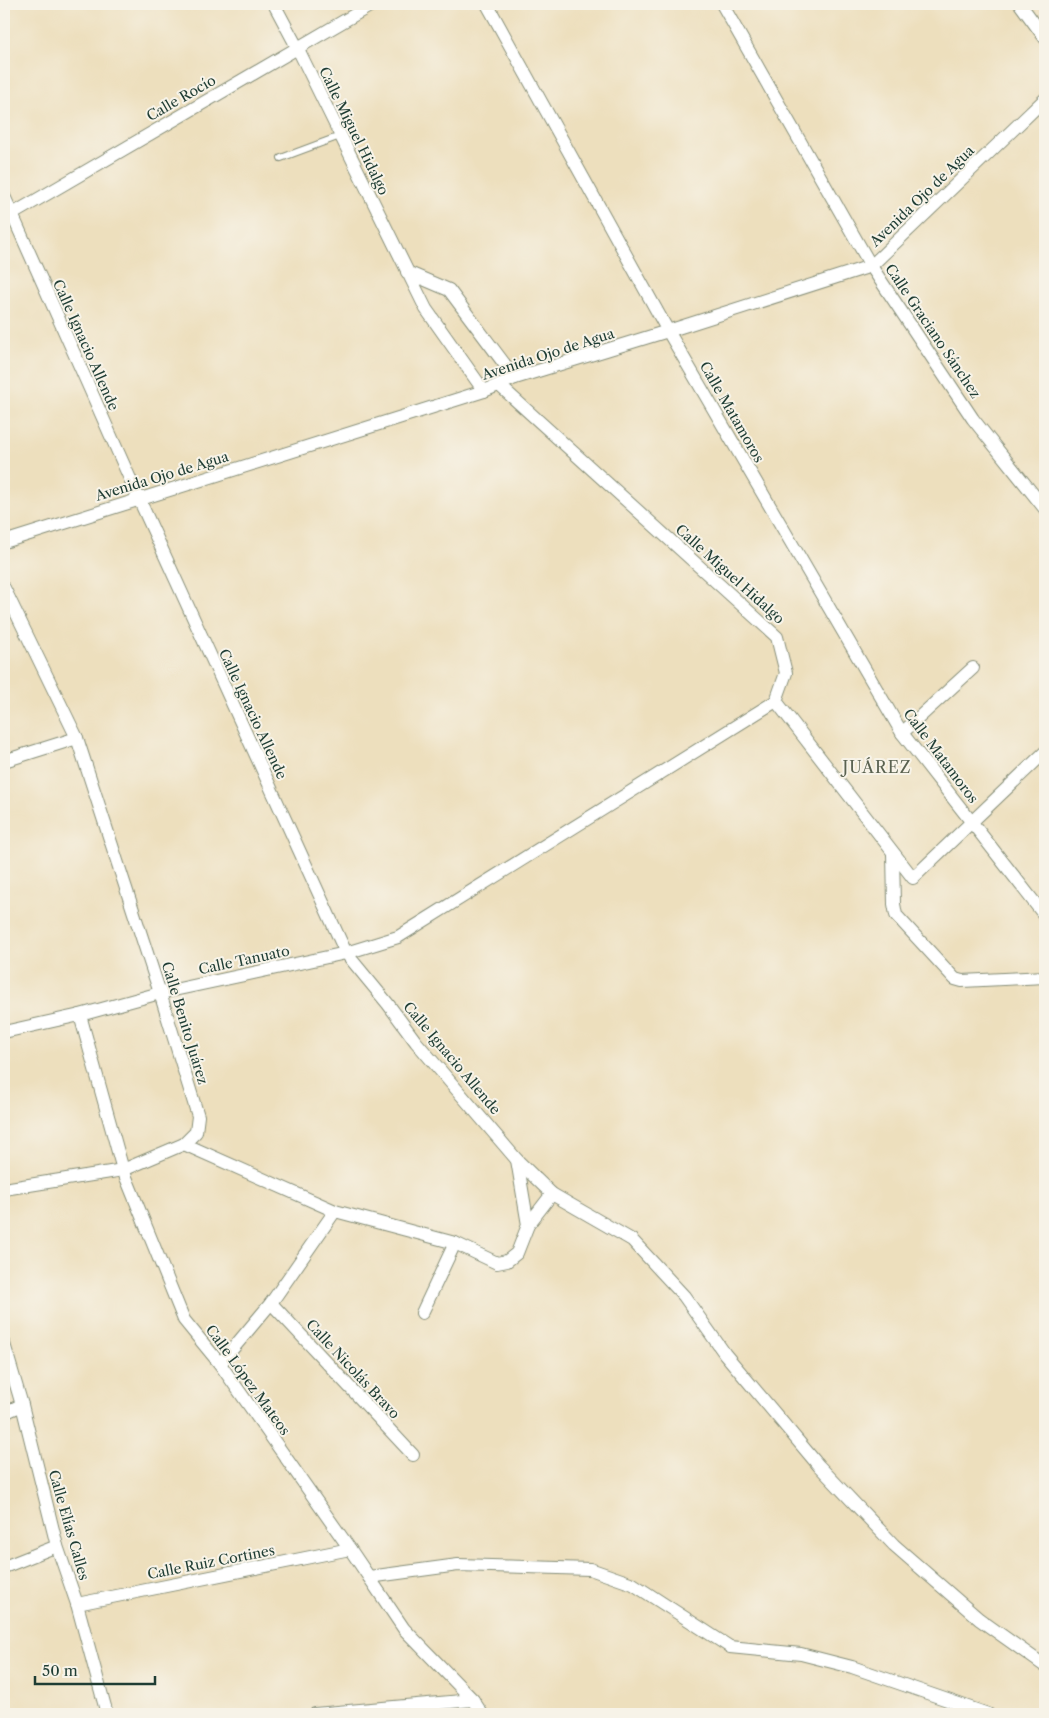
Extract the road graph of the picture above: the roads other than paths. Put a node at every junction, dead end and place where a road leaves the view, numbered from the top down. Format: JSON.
{"nodes":[{"id":1,"x":274,"y":4,"type":"edge"},
{"id":2,"x":373,"y":4,"type":"edge"},
{"id":3,"x":487,"y":4,"type":"edge"},
{"id":4,"x":722,"y":4,"type":"edge"},
{"id":5,"x":1020,"y":4,"type":"edge"},
{"id":6,"x":1045,"y":38,"type":"edge"},
{"id":7,"x":297,"y":48,"type":"junction"},
{"id":8,"x":1045,"y":99,"type":"edge"},
{"id":9,"x":340,"y":136,"type":"junction"},
{"id":10,"x":282,"y":158,"type":"dead end"},
{"id":11,"x":4,"y":196,"type":"edge"},
{"id":12,"x":8,"y":217,"type":"edge"},
{"id":13,"x":871,"y":266,"type":"junction"},
{"id":14,"x":407,"y":272,"type":"junction"},
{"id":15,"x":668,"y":331,"type":"junction"},
{"id":16,"x":516,"y":378,"type":"junction"},
{"id":17,"x":499,"y":385,"type":"junction"},
{"id":18,"x":484,"y":390,"type":"junction"},
{"id":19,"x":139,"y":499,"type":"junction"},
{"id":20,"x":1045,"y":509,"type":"edge"},
{"id":21,"x":4,"y":542,"type":"edge"},
{"id":22,"x":4,"y":588,"type":"edge"},
{"id":23,"x":973,"y":668,"type":"dead end"},
{"id":24,"x":776,"y":701,"type":"junction"},
{"id":25,"x":902,"y":733,"type":"junction"},
{"id":26,"x":77,"y":738,"type":"junction"},
{"id":27,"x":1045,"y":752,"type":"edge"},
{"id":28,"x":4,"y":760,"type":"edge"},
{"id":29,"x":972,"y":821,"type":"junction"},
{"id":30,"x":894,"y":853,"type":"junction"},
{"id":31,"x":1045,"y":914,"type":"edge"},
{"id":32,"x":346,"y":953,"type":"junction"},
{"id":33,"x":1045,"y":978,"type":"edge"},
{"id":34,"x":160,"y":993,"type":"junction"},
{"id":35,"x":80,"y":1015,"type":"junction"},
{"id":36,"x":4,"y":1032,"type":"edge"},
{"id":37,"x":184,"y":1144,"type":"junction"},
{"id":38,"x":517,"y":1160,"type":"junction"},
{"id":39,"x":123,"y":1170,"type":"junction"},
{"id":40,"x":4,"y":1190,"type":"edge"},
{"id":41,"x":552,"y":1194,"type":"junction"},
{"id":42,"x":335,"y":1211,"type":"junction"},
{"id":43,"x":528,"y":1225,"type":"junction"},
{"id":44,"x":455,"y":1244,"type":"junction"},
{"id":45,"x":271,"y":1303,"type":"junction"},
{"id":46,"x":422,"y":1313,"type":"dead end"},
{"id":47,"x":4,"y":1344,"type":"edge"},
{"id":48,"x":220,"y":1364,"type":"junction"},
{"id":49,"x":22,"y":1405,"type":"junction"},
{"id":50,"x":4,"y":1413,"type":"edge"},
{"id":51,"x":413,"y":1455,"type":"dead end"},
{"id":52,"x":57,"y":1546,"type":"junction"},
{"id":53,"x":350,"y":1549,"type":"junction"},
{"id":54,"x":4,"y":1567,"type":"edge"},
{"id":55,"x":369,"y":1577,"type":"junction"},
{"id":56,"x":77,"y":1604,"type":"junction"},
{"id":57,"x":1045,"y":1666,"type":"edge"},
{"id":58,"x":473,"y":1700,"type":"junction"},
{"id":59,"x":107,"y":1714,"type":"edge"},
{"id":60,"x":316,"y":1714,"type":"edge"},
{"id":61,"x":482,"y":1714,"type":"edge"},
{"id":62,"x":988,"y":1714,"type":"edge"}],
"edges":[{"from":1,"to":7,"type":"street","name":"Calle Miguel Hidalgo"},
{"from":2,"to":7,"type":"street","name":"Calle Rocío"},
{"from":3,"to":15,"type":"street","name":"Calle Matamoros"},
{"from":4,"to":13,"type":"street","name":"Calle Graciano Sánchez"},
{"from":5,"to":6,"type":"street"},
{"from":7,"to":9,"type":"street","name":"Calle Miguel Hidalgo"},
{"from":7,"to":12,"type":"street","name":"Calle Rocío"},
{"from":8,"to":13,"type":"street","name":"Avenida Ojo de Agua"},
{"from":9,"to":10,"type":"lane"},
{"from":9,"to":14,"type":"street","name":"Calle Miguel Hidalgo"},
{"from":11,"to":12,"type":"street","name":"Calle Ignacio Allende"},
{"from":12,"to":19,"type":"street","name":"Calle Ignacio Allende"},
{"from":13,"to":15,"type":"street","name":"Avenida Ojo de Agua"},
{"from":13,"to":20,"type":"street","name":"Calle Graciano Sánchez"},
{"from":14,"to":16,"type":"street"},
{"from":14,"to":18,"type":"street","name":"Calle Miguel Hidalgo"},
{"from":15,"to":16,"type":"street","name":"Avenida Ojo de Agua"},
{"from":15,"to":25,"type":"street","name":"Calle Matamoros"},
{"from":16,"to":17,"type":"street","name":"Avenida Ojo de Agua"},
{"from":17,"to":18,"type":"street","name":"Avenida Ojo de Agua"},
{"from":17,"to":24,"type":"street","name":"Calle Miguel Hidalgo"},
{"from":18,"to":19,"type":"street","name":"Avenida Ojo de Agua"},
{"from":19,"to":21,"type":"street","name":"Avenida Ojo de Agua"},
{"from":19,"to":32,"type":"street","name":"Calle Ignacio Allende"},
{"from":22,"to":26,"type":"street","name":"Calle Benito Juárez"},
{"from":23,"to":25,"type":"street"},
{"from":24,"to":30,"type":"street"},
{"from":24,"to":32,"type":"street","name":"Calle Tanuato"},
{"from":25,"to":29,"type":"street","name":"Calle Matamoros"},
{"from":26,"to":28,"type":"street"},
{"from":26,"to":34,"type":"street","name":"Calle Benito Juárez"},
{"from":27,"to":29,"type":"street"},
{"from":29,"to":30,"type":"street"},
{"from":29,"to":31,"type":"street"},
{"from":30,"to":33,"type":"street"},
{"from":32,"to":34,"type":"street","name":"Calle Tanuato"},
{"from":32,"to":38,"type":"street","name":"Calle Ignacio Allende"},
{"from":34,"to":35,"type":"street","name":"Calle Tanuato"},
{"from":34,"to":37,"type":"street","name":"Calle Benito Juárez"},
{"from":35,"to":36,"type":"street","name":"Calle Tanuato"},
{"from":35,"to":39,"type":"street","name":"Calle López Mateos"},
{"from":37,"to":39,"type":"street"},
{"from":37,"to":42,"type":"street"},
{"from":38,"to":41,"type":"street","name":"Calle Ignacio Allende"},
{"from":38,"to":43,"type":"street"},
{"from":39,"to":40,"type":"street"},
{"from":39,"to":48,"type":"street","name":"Calle López Mateos"},
{"from":41,"to":43,"type":"street"},
{"from":41,"to":57,"type":"street","name":"Calle Ignacio Allende"},
{"from":42,"to":44,"type":"street"},
{"from":42,"to":45,"type":"street"},
{"from":43,"to":44,"type":"street"},
{"from":44,"to":46,"type":"street"},
{"from":45,"to":48,"type":"street"},
{"from":45,"to":51,"type":"street","name":"Calle Nicolás Bravo"},
{"from":47,"to":49,"type":"street","name":"Calle Elías Calles"},
{"from":48,"to":53,"type":"street","name":"Calle López Mateos"},
{"from":49,"to":50,"type":"street"},
{"from":49,"to":52,"type":"street","name":"Calle Elías Calles"},
{"from":52,"to":54,"type":"street"},
{"from":52,"to":56,"type":"street","name":"Calle Elías Calles"},
{"from":53,"to":55,"type":"street","name":"Calle López Mateos"},
{"from":53,"to":56,"type":"street","name":"Calle Ruiz Cortines"},
{"from":55,"to":58,"type":"street","name":"Calle López Mateos"},
{"from":55,"to":62,"type":"street"},
{"from":56,"to":59,"type":"street","name":"Calle Elías Calles"},
{"from":58,"to":60,"type":"street"},
{"from":58,"to":61,"type":"street","name":"Calle López Mateos"}]}
